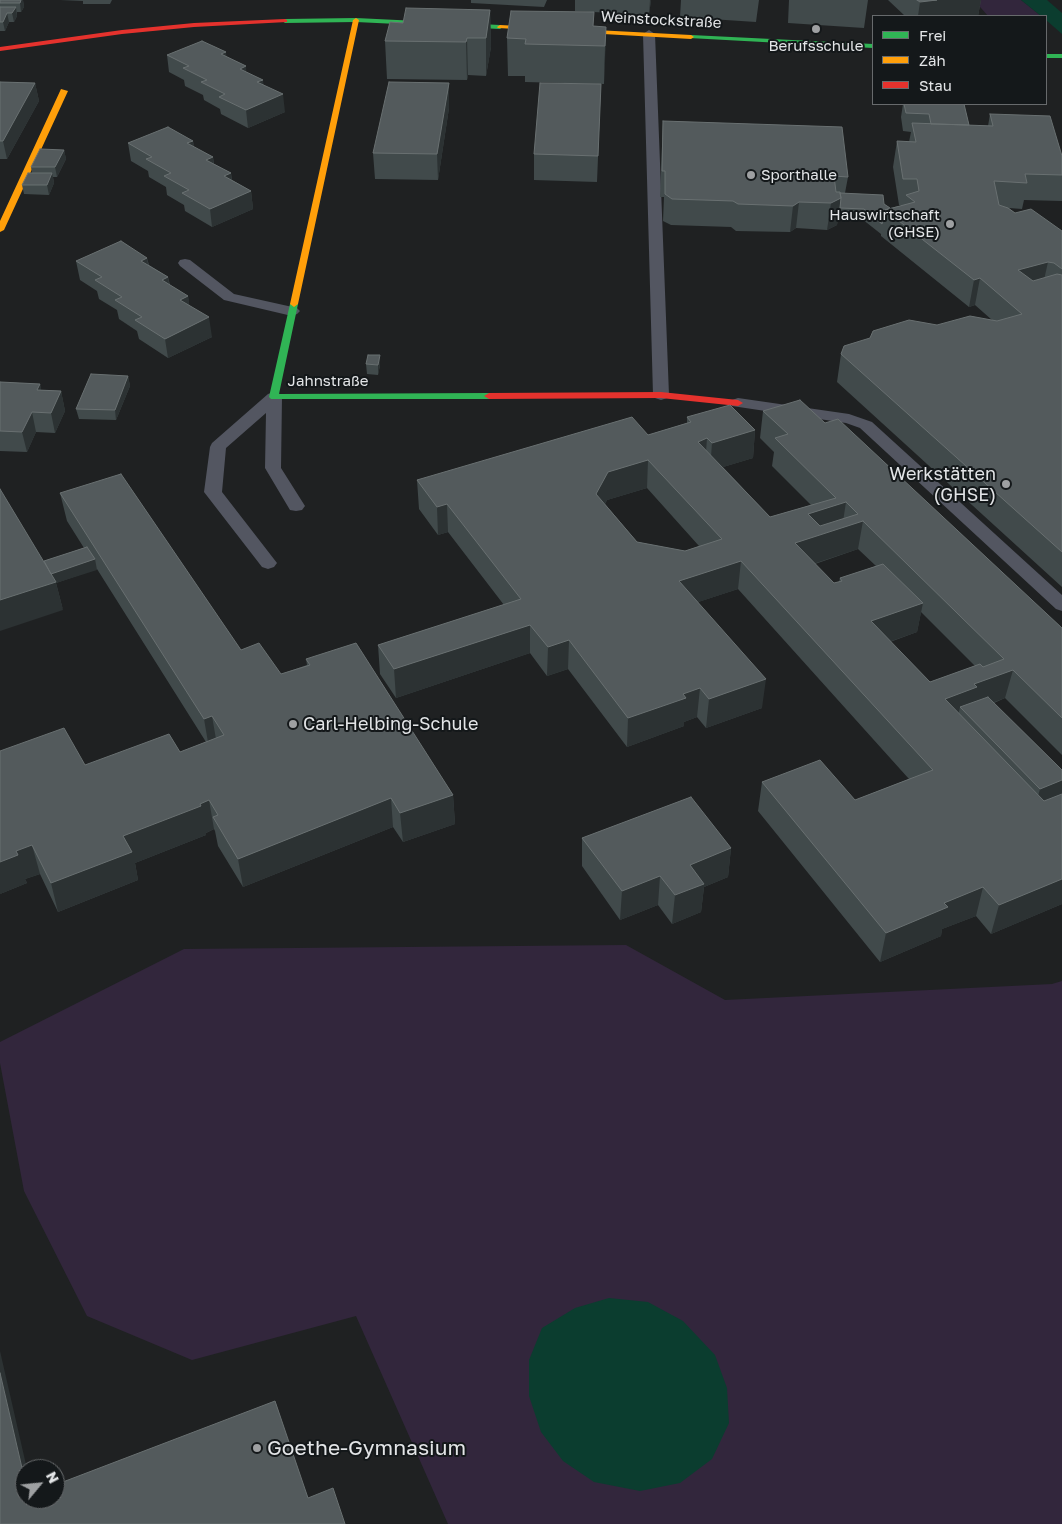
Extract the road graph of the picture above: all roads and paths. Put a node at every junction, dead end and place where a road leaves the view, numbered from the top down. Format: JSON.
{"nodes":[{"id":1,"x":345,"y":6,"type":"dead end"},
{"id":2,"x":356,"y":20,"type":"junction"},
{"id":3,"x":649,"y":34,"type":"junction"},
{"id":4,"x":872,"y":46,"type":"edge"},
{"id":5,"x":0,"y":50,"type":"edge"},
{"id":6,"x":1047,"y":56,"type":"edge"},
{"id":7,"x":1062,"y":56,"type":"edge"},
{"id":8,"x":64,"y":91,"type":"dead end"},
{"id":9,"x":0,"y":230,"type":"edge"},
{"id":10,"x":185,"y":262,"type":"dead end"},
{"id":11,"x":292,"y":311,"type":"junction"},
{"id":12,"x":661,"y":395,"type":"junction"},
{"id":13,"x":274,"y":397,"type":"junction"},
{"id":14,"x":738,"y":403,"type":"joint"},
{"id":15,"x":296,"y":506,"type":"dead end"},
{"id":16,"x":268,"y":563,"type":"dead end"},
{"id":17,"x":1062,"y":605,"type":"edge"}],
"edges":[{"from":1,"to":2,"type":"street"},
{"from":2,"to":3,"type":"street","name":"Weinstockstraße"},
{"from":2,"to":5,"type":"street","name":"Weinstockstraße"},
{"from":2,"to":11,"type":"street","name":"Jahnstraße"},
{"from":3,"to":4,"type":"street","name":"Weinstockstraße"},
{"from":3,"to":12,"type":"lane"},
{"from":6,"to":7,"type":"street"},
{"from":8,"to":9,"type":"street"},
{"from":10,"to":11,"type":"lane"},
{"from":11,"to":13,"type":"street","name":"Jahnstraße"},
{"from":12,"to":13,"type":"street","name":"Jahnstraße"},
{"from":12,"to":14,"type":"street","name":"Jahnstraße"},
{"from":13,"to":15,"type":"lane"},
{"from":13,"to":16,"type":"lane"},
{"from":14,"to":17,"type":"lane"}]}
